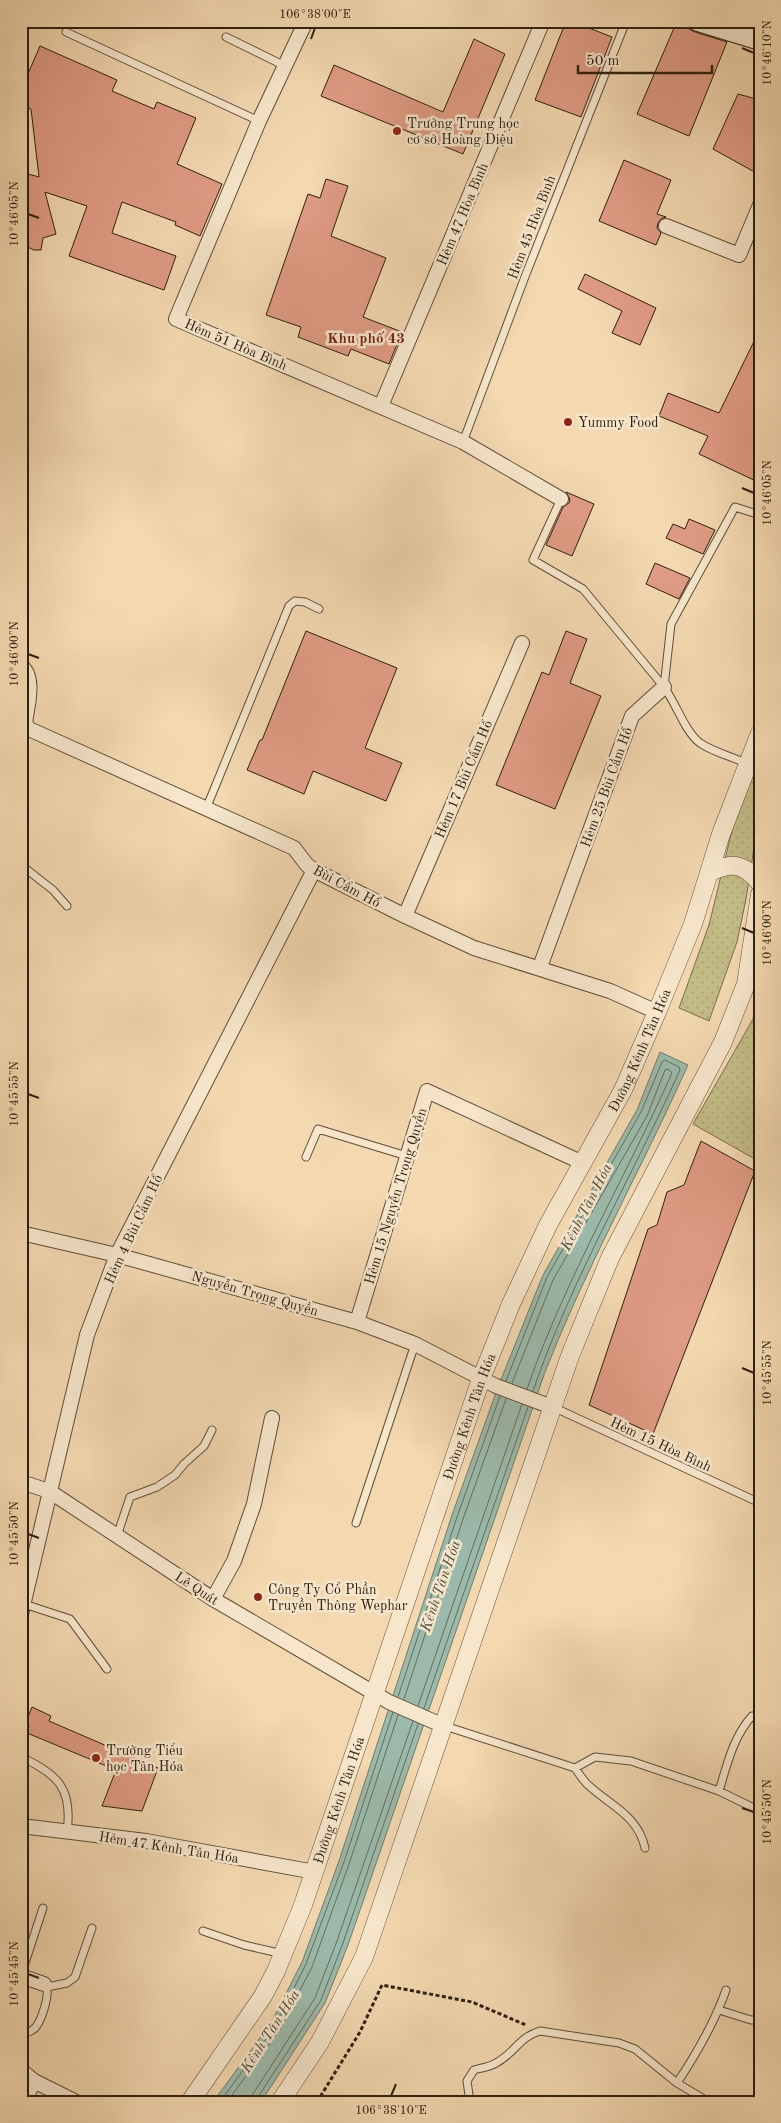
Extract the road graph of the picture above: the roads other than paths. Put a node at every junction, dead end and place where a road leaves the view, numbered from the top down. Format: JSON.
{"nodes":[{"id":1,"x":306,"y":21,"type":"edge"},
{"id":2,"x":543,"y":21,"type":"edge"},
{"id":3,"x":626,"y":21,"type":"edge"},
{"id":4,"x":700,"y":22,"type":"edge"},
{"id":5,"x":66,"y":32,"type":"dead end"},
{"id":6,"x":226,"y":37,"type":"dead end"},
{"id":7,"x":760,"y":40,"type":"edge"},
{"id":8,"x":285,"y":66,"type":"junction"},
{"id":9,"x":258,"y":121,"type":"junction"},
{"id":10,"x":760,"y":205,"type":"edge"},
{"id":11,"x":666,"y":226,"type":"dead end"},
{"id":12,"x":381,"y":406,"type":"junction"},
{"id":13,"x":463,"y":442,"type":"junction"},
{"id":14,"x":561,"y":499,"type":"joint"},
{"id":15,"x":760,"y":515,"type":"edge"},
{"id":16,"x":319,"y":609,"type":"dead end"},
{"id":17,"x":522,"y":643,"type":"dead end"},
{"id":18,"x":21,"y":666,"type":"edge"},
{"id":19,"x":664,"y":687,"type":"junction"},
{"id":20,"x":29,"y":729,"type":"junction"},
{"id":21,"x":760,"y":733,"type":"edge"},
{"id":22,"x":21,"y":742,"type":"edge"},
{"id":23,"x":748,"y":764,"type":"junction"},
{"id":24,"x":206,"y":809,"type":"junction"},
{"id":25,"x":21,"y":865,"type":"edge"},
{"id":26,"x":314,"y":870,"type":"junction"},
{"id":27,"x":710,"y":872,"type":"junction"},
{"id":28,"x":760,"y":883,"type":"edge"},
{"id":29,"x":760,"y":894,"type":"edge"},
{"id":30,"x":68,"y":906,"type":"dead end"},
{"id":31,"x":405,"y":916,"type":"junction"},
{"id":32,"x":540,"y":968,"type":"junction"},
{"id":33,"x":657,"y":1012,"type":"junction"},
{"id":34,"x":407,"y":1156,"type":"junction"},
{"id":35,"x":306,"y":1157,"type":"dead end"},
{"id":36,"x":583,"y":1163,"type":"junction"},
{"id":37,"x":21,"y":1233,"type":"edge"},
{"id":38,"x":117,"y":1255,"type":"junction"},
{"id":39,"x":357,"y":1322,"type":"junction"},
{"id":40,"x":415,"y":1344,"type":"junction"},
{"id":41,"x":488,"y":1382,"type":"junction"},
{"id":42,"x":545,"y":1404,"type":"junction"},
{"id":43,"x":272,"y":1418,"type":"dead end"},
{"id":44,"x":212,"y":1430,"type":"dead end"},
{"id":45,"x":22,"y":1485,"type":"edge"},
{"id":46,"x":49,"y":1491,"type":"junction"},
{"id":47,"x":760,"y":1503,"type":"edge"},
{"id":48,"x":356,"y":1523,"type":"dead end"},
{"id":49,"x":117,"y":1536,"type":"junction"},
{"id":50,"x":214,"y":1599,"type":"junction"},
{"id":51,"x":23,"y":1609,"type":"edge"},
{"id":52,"x":107,"y":1668,"type":"dead end"},
{"id":53,"x":382,"y":1698,"type":"junction"},
{"id":54,"x":760,"y":1716,"type":"edge"},
{"id":55,"x":437,"y":1723,"type":"junction"},
{"id":56,"x":21,"y":1757,"type":"edge"},
{"id":57,"x":575,"y":1768,"type":"junction"},
{"id":58,"x":719,"y":1792,"type":"junction"},
{"id":59,"x":760,"y":1811,"type":"edge"},
{"id":60,"x":21,"y":1826,"type":"edge"},
{"id":61,"x":67,"y":1832,"type":"junction"},
{"id":62,"x":645,"y":1848,"type":"dead end"},
{"id":63,"x":315,"y":1872,"type":"junction"},
{"id":64,"x":43,"y":1908,"type":"dead end"},
{"id":65,"x":92,"y":1928,"type":"dead end"},
{"id":66,"x":204,"y":1931,"type":"dead end"},
{"id":67,"x":283,"y":1954,"type":"junction"},
{"id":68,"x":21,"y":1976,"type":"edge"},
{"id":69,"x":46,"y":1986,"type":"junction"},
{"id":70,"x":726,"y":1990,"type":"dead end"},
{"id":71,"x":719,"y":2010,"type":"junction"},
{"id":72,"x":760,"y":2020,"type":"edge"},
{"id":73,"x":21,"y":2036,"type":"edge"},
{"id":74,"x":21,"y":2070,"type":"edge"},
{"id":75,"x":34,"y":2081,"type":"junction"},
{"id":76,"x":677,"y":2083,"type":"junction"},
{"id":77,"x":24,"y":2102,"type":"edge"},
{"id":78,"x":76,"y":2102,"type":"edge"},
{"id":79,"x":190,"y":2102,"type":"edge"},
{"id":80,"x":280,"y":2102,"type":"edge"},
{"id":81,"x":470,"y":2102,"type":"edge"},
{"id":82,"x":708,"y":2102,"type":"edge"}],
"edges":[{"from":1,"to":8,"type":"street","name":"Hẻm 51 Hòa Bình"},
{"from":2,"to":12,"type":"street","name":"Hẻm 47 Hòa Bình"},
{"from":3,"to":13,"type":"lane","name":"Hẻm 45 Hòa Bình"},
{"from":4,"to":7,"type":"main road"},
{"from":5,"to":9,"type":"lane"},
{"from":6,"to":8,"type":"lane"},
{"from":8,"to":9,"type":"street","name":"Hẻm 51 Hòa Bình"},
{"from":9,"to":12,"type":"street","name":"Hẻm 51 Hòa Bình"},
{"from":10,"to":11,"type":"street"},
{"from":12,"to":13,"type":"street","name":"Hẻm 51 Hòa Bình"},
{"from":13,"to":14,"type":"street","name":"Hẻm 51 Hòa Bình"},
{"from":14,"to":19,"type":"lane"},
{"from":15,"to":19,"type":"lane"},
{"from":16,"to":24,"type":"lane"},
{"from":17,"to":31,"type":"street","name":"Hẻm 17 Bùi Cẩm Hổ"},
{"from":18,"to":20,"type":"street"},
{"from":19,"to":23,"type":"lane"},
{"from":19,"to":32,"type":"street","name":"Hẻm 25 Bùi Cầm Hổ"},
{"from":20,"to":22,"type":"lane"},
{"from":20,"to":24,"type":"street","name":"Bùi Cẩm Hổ"},
{"from":21,"to":23,"type":"street","name":"Đường Kênh Tân Hóa"},
{"from":23,"to":27,"type":"street","name":"Đường Kênh Tân Hóa"},
{"from":24,"to":26,"type":"street","name":"Bùi Cẩm Hổ"},
{"from":25,"to":30,"type":"lane"},
{"from":26,"to":31,"type":"street","name":"Bùi Cẩm Hổ"},
{"from":26,"to":38,"type":"street","name":"Hẻm 4 Bùi Cầm Hổ"},
{"from":27,"to":28,"type":"street"},
{"from":27,"to":33,"type":"street","name":"Đường Kênh Tân Hóa"},
{"from":29,"to":42,"type":"street"},
{"from":31,"to":32,"type":"street","name":"Bùi Cẩm Hổ"},
{"from":32,"to":33,"type":"street","name":"Bùi Cẩm Hổ"},
{"from":33,"to":36,"type":"street","name":"Đường Kênh Tân Hóa"},
{"from":34,"to":35,"type":"lane"},
{"from":34,"to":36,"type":"street","name":"Hẻm 15 Nguyễn Trọng Quyền"},
{"from":34,"to":39,"type":"street","name":"Hẻm 15 Nguyễn Trọng Quyền"},
{"from":36,"to":41,"type":"street","name":"Đường Kênh Tân Hóa"},
{"from":37,"to":38,"type":"street","name":"Nguyễn Trọng Quyền"},
{"from":38,"to":39,"type":"street","name":"Nguyễn Trọng Quyền"},
{"from":38,"to":46,"type":"street","name":"Hẻm 4 Bùi Cầm Hổ"},
{"from":39,"to":40,"type":"street","name":"Nguyễn Trọng Quyền"},
{"from":40,"to":41,"type":"street","name":"Nguyễn Trọng Quyền"},
{"from":40,"to":48,"type":"lane"},
{"from":41,"to":42,"type":"street","name":"Nguyễn Trọng Quyền"},
{"from":41,"to":53,"type":"street","name":"Đường Kênh Tân Hóa"},
{"from":42,"to":47,"type":"lane","name":"Hẻm 15 Hòa Bình"},
{"from":42,"to":55,"type":"street"},
{"from":43,"to":50,"type":"street"},
{"from":44,"to":49,"type":"lane"},
{"from":45,"to":46,"type":"street","name":"Lê Quát"},
{"from":46,"to":49,"type":"street","name":"Lê Quát"},
{"from":46,"to":51,"type":"street","name":"Hẻm 4 Bùi Cầm Hổ"},
{"from":49,"to":50,"type":"street","name":"Lê Quát"},
{"from":50,"to":53,"type":"street","name":"Lê Quát"},
{"from":51,"to":52,"type":"lane"},
{"from":53,"to":55,"type":"street","name":"Lê Quát"},
{"from":53,"to":63,"type":"street","name":"Đường Kênh Tân Hóa"},
{"from":54,"to":58,"type":"lane"},
{"from":55,"to":57,"type":"lane"},
{"from":55,"to":80,"type":"street"},
{"from":56,"to":61,"type":"lane"},
{"from":57,"to":58,"type":"lane"},
{"from":57,"to":62,"type":"lane"},
{"from":58,"to":59,"type":"lane"},
{"from":60,"to":61,"type":"street","name":"Hẻm 47 Kênh Tân Hóa"},
{"from":61,"to":63,"type":"street","name":"Hẻm 47 Kênh Tân Hóa"},
{"from":63,"to":67,"type":"street","name":"Đường Kênh Tân Hóa"},
{"from":64,"to":68,"type":"lane"},
{"from":65,"to":69,"type":"lane"},
{"from":66,"to":67,"type":"lane"},
{"from":67,"to":79,"type":"street","name":"Đường Kênh Tân Hóa"},
{"from":68,"to":69,"type":"street"},
{"from":69,"to":73,"type":"lane"},
{"from":70,"to":71,"type":"lane"},
{"from":71,"to":72,"type":"lane"},
{"from":71,"to":76,"type":"lane"},
{"from":74,"to":75,"type":"street"},
{"from":75,"to":77,"type":"street"},
{"from":75,"to":78,"type":"street"},
{"from":76,"to":81,"type":"lane"},
{"from":76,"to":82,"type":"lane"}]}
